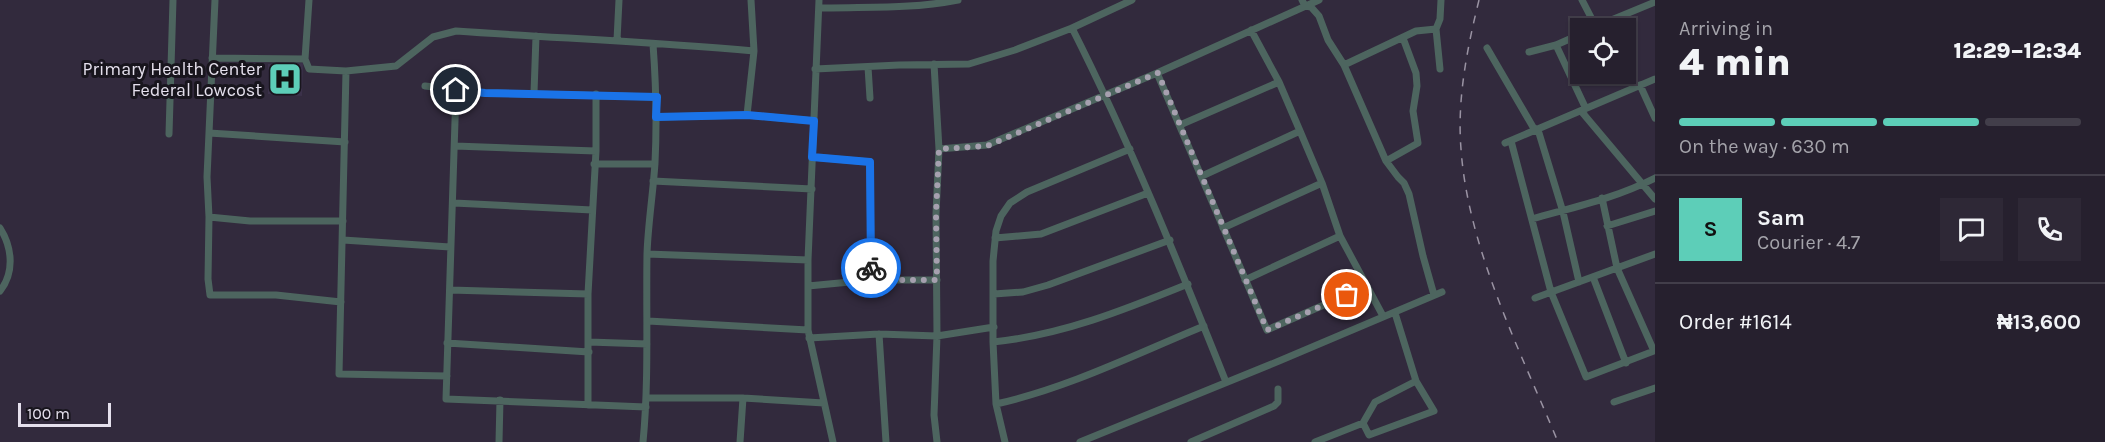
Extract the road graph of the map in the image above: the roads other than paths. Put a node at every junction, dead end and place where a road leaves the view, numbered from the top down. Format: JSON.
{"nodes":[{"id":1,"x":173,"y":0,"type":"edge"},
{"id":2,"x":215,"y":0,"type":"edge"},
{"id":3,"x":309,"y":0,"type":"edge"},
{"id":4,"x":619,"y":0,"type":"edge"},
{"id":5,"x":751,"y":0,"type":"edge"},
{"id":6,"x":819,"y":0,"type":"edge"},
{"id":7,"x":958,"y":0,"type":"edge"},
{"id":8,"x":1130,"y":0,"type":"edge"},
{"id":9,"x":1319,"y":0,"type":"edge"},
{"id":10,"x":1441,"y":0,"type":"edge"},
{"id":11,"x":1582,"y":0,"type":"edge"},
{"id":12,"x":1304,"y":3,"type":"edge"},
{"id":13,"x":1655,"y":3,"type":"edge"},
{"id":14,"x":819,"y":8,"type":"junction"},
{"id":15,"x":1590,"y":18,"type":"edge"},
{"id":16,"x":1618,"y":18,"type":"edge"},
{"id":17,"x":1072,"y":28,"type":"junction"},
{"id":18,"x":1436,"y":29,"type":"junction"},
{"id":19,"x":1251,"y":30,"type":"junction"},
{"id":20,"x":536,"y":36,"type":"junction"},
{"id":21,"x":1402,"y":38,"type":"junction"},
{"id":22,"x":1570,"y":39,"type":"edge"},
{"id":23,"x":617,"y":40,"type":"junction"},
{"id":24,"x":653,"y":44,"type":"junction"},
{"id":25,"x":1556,"y":45,"type":"junction"},
{"id":26,"x":1487,"y":48,"type":"dead end"},
{"id":27,"x":754,"y":51,"type":"junction"},
{"id":28,"x":1529,"y":52,"type":"dead end"},
{"id":29,"x":212,"y":58,"type":"junction"},
{"id":30,"x":305,"y":59,"type":"junction"},
{"id":31,"x":934,"y":64,"type":"junction"},
{"id":32,"x":1344,"y":65,"type":"junction"},
{"id":33,"x":868,"y":67,"type":"junction"},
{"id":34,"x":815,"y":69,"type":"junction"},
{"id":35,"x":1440,"y":69,"type":"dead end"},
{"id":36,"x":346,"y":72,"type":"junction"},
{"id":37,"x":1158,"y":73,"type":"junction"},
{"id":38,"x":1655,"y":79,"type":"edge"},
{"id":39,"x":1279,"y":82,"type":"junction"},
{"id":40,"x":1640,"y":85,"type":"junction"},
{"id":41,"x":425,"y":86,"type":"dead end"},
{"id":42,"x":456,"y":90,"type":"junction"},
{"id":43,"x":534,"y":93,"type":"junction"},
{"id":44,"x":597,"y":94,"type":"junction"},
{"id":45,"x":1106,"y":95,"type":"junction"},
{"id":46,"x":657,"y":97,"type":"junction"},
{"id":47,"x":870,"y":98,"type":"dead end"},
{"id":48,"x":1583,"y":110,"type":"junction"},
{"id":49,"x":747,"y":115,"type":"junction"},
{"id":50,"x":656,"y":117,"type":"junction"},
{"id":51,"x":1655,"y":118,"type":"edge"},
{"id":52,"x":814,"y":121,"type":"junction"},
{"id":53,"x":1180,"y":125,"type":"junction"},
{"id":54,"x":1536,"y":130,"type":"junction"},
{"id":55,"x":1300,"y":131,"type":"junction"},
{"id":56,"x":209,"y":133,"type":"junction"},
{"id":57,"x":169,"y":134,"type":"dead end"},
{"id":58,"x":345,"y":142,"type":"junction"},
{"id":59,"x":455,"y":146,"type":"junction"},
{"id":60,"x":939,"y":149,"type":"junction"},
{"id":61,"x":1130,"y":149,"type":"junction"},
{"id":62,"x":596,"y":151,"type":"junction"},
{"id":63,"x":812,"y":157,"type":"junction"},
{"id":64,"x":1386,"y":161,"type":"junction"},
{"id":65,"x":594,"y":164,"type":"junction"},
{"id":66,"x":655,"y":164,"type":"junction"},
{"id":67,"x":1202,"y":176,"type":"junction"},
{"id":68,"x":1655,"y":178,"type":"edge"},
{"id":69,"x":653,"y":181,"type":"junction"},
{"id":70,"x":1322,"y":183,"type":"junction"},
{"id":71,"x":1644,"y":184,"type":"junction"},
{"id":72,"x":812,"y":189,"type":"junction"},
{"id":73,"x":1148,"y":193,"type":"junction"},
{"id":74,"x":1602,"y":198,"type":"junction"},
{"id":75,"x":1655,"y":199,"type":"edge"},
{"id":76,"x":454,"y":204,"type":"junction"},
{"id":77,"x":592,"y":210,"type":"junction"},
{"id":78,"x":1655,"y":211,"type":"edge"},
{"id":79,"x":1563,"y":212,"type":"junction"},
{"id":80,"x":209,"y":217,"type":"junction"},
{"id":81,"x":1532,"y":219,"type":"junction"},
{"id":82,"x":343,"y":221,"type":"junction"},
{"id":83,"x":1607,"y":226,"type":"junction"},
{"id":84,"x":0,"y":228,"type":"edge"},
{"id":85,"x":1223,"y":228,"type":"junction"},
{"id":86,"x":1340,"y":237,"type":"junction"},
{"id":87,"x":995,"y":238,"type":"junction"},
{"id":88,"x":342,"y":240,"type":"junction"},
{"id":89,"x":1170,"y":240,"type":"junction"},
{"id":90,"x":450,"y":248,"type":"junction"},
{"id":91,"x":647,"y":254,"type":"junction"},
{"id":92,"x":1655,"y":254,"type":"edge"},
{"id":93,"x":808,"y":260,"type":"junction"},
{"id":94,"x":1617,"y":268,"type":"junction"},
{"id":95,"x":1593,"y":277,"type":"junction"},
{"id":96,"x":871,"y":280,"type":"junction"},
{"id":97,"x":937,"y":280,"type":"junction"},
{"id":98,"x":1245,"y":280,"type":"junction"},
{"id":99,"x":1579,"y":282,"type":"junction"},
{"id":100,"x":1188,"y":284,"type":"junction"},
{"id":101,"x":808,"y":286,"type":"junction"},
{"id":102,"x":1367,"y":286,"type":"junction"},
{"id":103,"x":450,"y":290,"type":"junction"},
{"id":104,"x":0,"y":291,"type":"edge"},
{"id":105,"x":1442,"y":292,"type":"dead end"},
{"id":106,"x":1551,"y":292,"type":"junction"},
{"id":107,"x":588,"y":294,"type":"junction"},
{"id":108,"x":994,"y":294,"type":"junction"},
{"id":109,"x":1434,"y":296,"type":"junction"},
{"id":110,"x":1535,"y":298,"type":"dead end"},
{"id":111,"x":341,"y":302,"type":"junction"},
{"id":112,"x":1395,"y":313,"type":"junction"},
{"id":113,"x":1383,"y":316,"type":"junction"},
{"id":114,"x":648,"y":321,"type":"junction"},
{"id":115,"x":1204,"y":326,"type":"junction"},
{"id":116,"x":994,"y":327,"type":"junction"},
{"id":117,"x":808,"y":330,"type":"junction"},
{"id":118,"x":879,"y":334,"type":"junction"},
{"id":119,"x":937,"y":336,"type":"junction"},
{"id":120,"x":809,"y":338,"type":"junction"},
{"id":121,"x":589,"y":342,"type":"junction"},
{"id":122,"x":993,"y":342,"type":"junction"},
{"id":123,"x":447,"y":343,"type":"junction"},
{"id":124,"x":647,"y":344,"type":"junction"},
{"id":125,"x":589,"y":352,"type":"junction"},
{"id":126,"x":1626,"y":363,"type":"junction"},
{"id":127,"x":447,"y":376,"type":"junction"},
{"id":128,"x":1416,"y":381,"type":"junction"},
{"id":129,"x":1226,"y":382,"type":"junction"},
{"id":130,"x":1655,"y":388,"type":"edge"},
{"id":131,"x":1278,"y":389,"type":"dead end"},
{"id":132,"x":646,"y":398,"type":"junction"},
{"id":133,"x":742,"y":398,"type":"junction"},
{"id":134,"x":500,"y":400,"type":"junction"},
{"id":135,"x":1614,"y":402,"type":"dead end"},
{"id":136,"x":824,"y":403,"type":"junction"},
{"id":137,"x":996,"y":404,"type":"junction"},
{"id":138,"x":588,"y":405,"type":"junction"},
{"id":139,"x":646,"y":407,"type":"junction"},
{"id":140,"x":1363,"y":423,"type":"junction"},
{"id":141,"x":499,"y":442,"type":"edge"},
{"id":142,"x":643,"y":442,"type":"edge"},
{"id":143,"x":740,"y":442,"type":"edge"},
{"id":144,"x":833,"y":442,"type":"edge"},
{"id":145,"x":886,"y":442,"type":"edge"},
{"id":146,"x":937,"y":442,"type":"edge"},
{"id":147,"x":1005,"y":442,"type":"edge"},
{"id":148,"x":1080,"y":442,"type":"edge"},
{"id":149,"x":1192,"y":442,"type":"edge"},
{"id":150,"x":1315,"y":442,"type":"edge"}],
"edges":[{"from":1,"to":57,"type":"street"},
{"from":2,"to":29,"type":"street"},
{"from":3,"to":30,"type":"street"},
{"from":4,"to":23,"type":"street"},
{"from":5,"to":27,"type":"street"},
{"from":6,"to":14,"type":"street"},
{"from":7,"to":14,"type":"street"},
{"from":8,"to":17,"type":"street"},
{"from":9,"to":12,"type":"street"},
{"from":10,"to":18,"type":"street"},
{"from":11,"to":15,"type":"street"},
{"from":12,"to":19,"type":"street"},
{"from":12,"to":32,"type":"street"},
{"from":13,"to":16,"type":"street"},
{"from":14,"to":34,"type":"street"},
{"from":17,"to":31,"type":"street"},
{"from":17,"to":45,"type":"street"},
{"from":18,"to":21,"type":"street"},
{"from":18,"to":35,"type":"street"},
{"from":19,"to":37,"type":"street"},
{"from":19,"to":39,"type":"street"},
{"from":20,"to":23,"type":"street"},
{"from":20,"to":36,"type":"street"},
{"from":20,"to":43,"type":"street"},
{"from":21,"to":32,"type":"street"},
{"from":21,"to":64,"type":"street"},
{"from":22,"to":25,"type":"street"},
{"from":23,"to":24,"type":"street"},
{"from":24,"to":27,"type":"street"},
{"from":24,"to":46,"type":"street"},
{"from":25,"to":28,"type":"street"},
{"from":25,"to":48,"type":"street"},
{"from":26,"to":54,"type":"street"},
{"from":27,"to":49,"type":"street"},
{"from":29,"to":30,"type":"street"},
{"from":29,"to":56,"type":"street"},
{"from":30,"to":36,"type":"street"},
{"from":31,"to":33,"type":"street"},
{"from":31,"to":60,"type":"street"},
{"from":32,"to":64,"type":"street"},
{"from":33,"to":34,"type":"street"},
{"from":33,"to":47,"type":"street"},
{"from":34,"to":52,"type":"street"},
{"from":36,"to":58,"type":"street"},
{"from":37,"to":45,"type":"street"},
{"from":37,"to":53,"type":"street"},
{"from":38,"to":40,"type":"street"},
{"from":39,"to":53,"type":"street"},
{"from":39,"to":55,"type":"street"},
{"from":40,"to":48,"type":"street"},
{"from":40,"to":51,"type":"street"},
{"from":41,"to":42,"type":"street"},
{"from":42,"to":43,"type":"street"},
{"from":42,"to":59,"type":"street"},
{"from":43,"to":44,"type":"street"},
{"from":44,"to":46,"type":"street"},
{"from":44,"to":62,"type":"street"},
{"from":45,"to":60,"type":"street"},
{"from":45,"to":61,"type":"street"},
{"from":46,"to":50,"type":"street"},
{"from":48,"to":54,"type":"street"},
{"from":48,"to":71,"type":"street"},
{"from":49,"to":50,"type":"street"},
{"from":49,"to":52,"type":"street"},
{"from":50,"to":66,"type":"street"},
{"from":52,"to":63,"type":"street"},
{"from":53,"to":67,"type":"street"},
{"from":54,"to":79,"type":"street"},
{"from":54,"to":81,"type":"street"},
{"from":55,"to":67,"type":"street"},
{"from":55,"to":70,"type":"street"},
{"from":56,"to":58,"type":"street"},
{"from":56,"to":80,"type":"street"},
{"from":58,"to":82,"type":"street"},
{"from":59,"to":62,"type":"street"},
{"from":59,"to":76,"type":"street"},
{"from":60,"to":97,"type":"street"},
{"from":61,"to":73,"type":"street"},
{"from":61,"to":87,"type":"street"},
{"from":62,"to":65,"type":"street"},
{"from":63,"to":72,"type":"street"},
{"from":63,"to":96,"type":"street"},
{"from":64,"to":109,"type":"street"},
{"from":65,"to":66,"type":"street"},
{"from":65,"to":77,"type":"street"},
{"from":66,"to":69,"type":"street"},
{"from":67,"to":85,"type":"street"},
{"from":68,"to":71,"type":"street"},
{"from":69,"to":72,"type":"street"},
{"from":69,"to":91,"type":"street"},
{"from":70,"to":85,"type":"street"},
{"from":70,"to":86,"type":"street"},
{"from":71,"to":74,"type":"street"},
{"from":71,"to":75,"type":"street"},
{"from":72,"to":93,"type":"street"},
{"from":73,"to":87,"type":"street"},
{"from":73,"to":89,"type":"street"},
{"from":74,"to":79,"type":"street"},
{"from":74,"to":83,"type":"street"},
{"from":76,"to":77,"type":"street"},
{"from":76,"to":90,"type":"street"},
{"from":77,"to":107,"type":"street"},
{"from":78,"to":83,"type":"street"},
{"from":79,"to":81,"type":"street"},
{"from":79,"to":99,"type":"street"},
{"from":80,"to":82,"type":"street"},
{"from":80,"to":111,"type":"street"},
{"from":81,"to":106,"type":"street"},
{"from":82,"to":88,"type":"street"},
{"from":83,"to":94,"type":"street"},
{"from":84,"to":104,"type":"street"},
{"from":85,"to":98,"type":"street"},
{"from":86,"to":98,"type":"street"},
{"from":86,"to":102,"type":"street"},
{"from":87,"to":108,"type":"street"},
{"from":88,"to":90,"type":"street"},
{"from":88,"to":111,"type":"street"},
{"from":89,"to":100,"type":"street"},
{"from":89,"to":108,"type":"street"},
{"from":90,"to":103,"type":"street"},
{"from":91,"to":93,"type":"street"},
{"from":91,"to":114,"type":"street"},
{"from":92,"to":94,"type":"street"},
{"from":93,"to":101,"type":"street"},
{"from":94,"to":95,"type":"street"},
{"from":94,"to":126,"type":"street"},
{"from":95,"to":99,"type":"street"},
{"from":95,"to":126,"type":"street"},
{"from":96,"to":97,"type":"street"},
{"from":96,"to":101,"type":"street"},
{"from":97,"to":119,"type":"street"},
{"from":98,"to":102,"type":"street"},
{"from":99,"to":106,"type":"street"},
{"from":100,"to":115,"type":"street"},
{"from":100,"to":122,"type":"street"},
{"from":101,"to":117,"type":"street"},
{"from":102,"to":113,"type":"street"},
{"from":103,"to":107,"type":"street"},
{"from":103,"to":123,"type":"street"},
{"from":105,"to":109,"type":"street"},
{"from":106,"to":110,"type":"street"},
{"from":106,"to":126,"type":"street"},
{"from":107,"to":121,"type":"street"},
{"from":108,"to":116,"type":"street"},
{"from":109,"to":112,"type":"street"},
{"from":111,"to":127,"type":"street"},
{"from":112,"to":113,"type":"street"},
{"from":112,"to":128,"type":"street"},
{"from":113,"to":129,"type":"street"},
{"from":114,"to":117,"type":"street"},
{"from":114,"to":124,"type":"street"},
{"from":115,"to":129,"type":"street"},
{"from":115,"to":137,"type":"street"},
{"from":116,"to":119,"type":"street"},
{"from":116,"to":122,"type":"street"},
{"from":117,"to":120,"type":"street"},
{"from":118,"to":119,"type":"street"},
{"from":118,"to":120,"type":"street"},
{"from":118,"to":145,"type":"street"},
{"from":119,"to":146,"type":"street"},
{"from":120,"to":136,"type":"street"},
{"from":121,"to":124,"type":"street"},
{"from":121,"to":125,"type":"street"},
{"from":122,"to":137,"type":"street"},
{"from":123,"to":125,"type":"street"},
{"from":123,"to":127,"type":"street"},
{"from":124,"to":132,"type":"street"},
{"from":125,"to":138,"type":"street"},
{"from":127,"to":134,"type":"street"},
{"from":128,"to":140,"type":"street"},
{"from":128,"to":140,"type":"street"},
{"from":129,"to":148,"type":"street"},
{"from":130,"to":135,"type":"street"},
{"from":131,"to":149,"type":"street"},
{"from":132,"to":133,"type":"street"},
{"from":132,"to":139,"type":"street"},
{"from":133,"to":136,"type":"street"},
{"from":133,"to":143,"type":"street"},
{"from":134,"to":138,"type":"street"},
{"from":134,"to":141,"type":"street"},
{"from":136,"to":144,"type":"street"},
{"from":137,"to":147,"type":"street"},
{"from":138,"to":139,"type":"street"},
{"from":139,"to":142,"type":"street"},
{"from":140,"to":150,"type":"street"}]}
